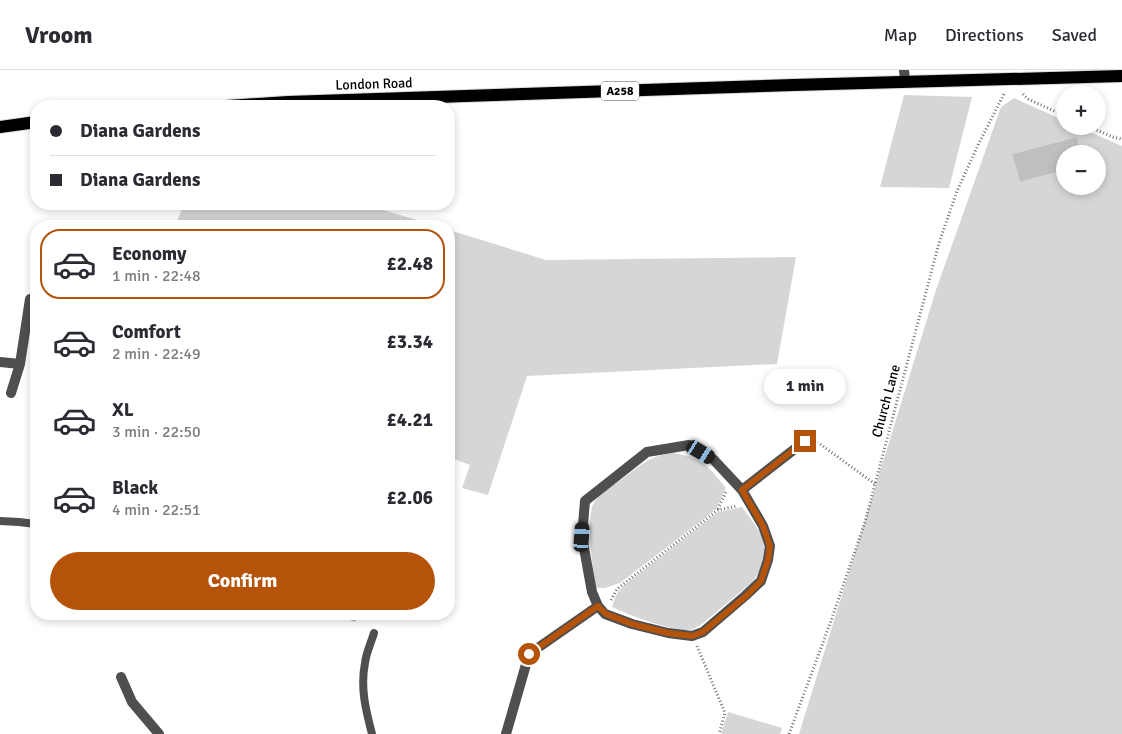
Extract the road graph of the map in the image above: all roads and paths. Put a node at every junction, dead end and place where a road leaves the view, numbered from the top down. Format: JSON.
{"nodes":[{"id":1,"x":904,"y":76,"type":"edge"},
{"id":2,"x":1122,"y":76,"type":"edge"},
{"id":3,"x":1012,"y":78,"type":"junction"},
{"id":4,"x":354,"y":100,"type":"edge"},
{"id":5,"x":1056,"y":112,"type":"edge"},
{"id":6,"x":30,"y":123,"type":"edge"},
{"id":7,"x":0,"y":127,"type":"edge"},
{"id":8,"x":1106,"y":134,"type":"edge"},
{"id":9,"x":1122,"y":139,"type":"edge"},
{"id":10,"x":30,"y":299,"type":"dead end"},
{"id":11,"x":0,"y":362,"type":"edge"},
{"id":12,"x":20,"y":364,"type":"junction"},
{"id":13,"x":11,"y":393,"type":"dead end"},
{"id":14,"x":805,"y":441,"type":"joint"},
{"id":15,"x":876,"y":484,"type":"junction"},
{"id":16,"x":742,"y":490,"type":"junction"},
{"id":17,"x":718,"y":510,"type":"dead end"},
{"id":18,"x":0,"y":521,"type":"edge"},
{"id":19,"x":30,"y":523,"type":"edge"},
{"id":20,"x":617,"y":589,"type":"dead end"},
{"id":21,"x":598,"y":606,"type":"junction"},
{"id":22,"x":374,"y":633,"type":"dead end"},
{"id":23,"x":692,"y":636,"type":"junction"},
{"id":24,"x":121,"y":677,"type":"dead end"},
{"id":25,"x":159,"y":734,"type":"edge"},
{"id":26,"x":372,"y":734,"type":"edge"},
{"id":27,"x":506,"y":734,"type":"edge"},
{"id":28,"x":719,"y":734,"type":"edge"},
{"id":29,"x":789,"y":734,"type":"edge"}],
"edges":[{"from":1,"to":3,"type":"main road","name":"London Road","number":"A258"},
{"from":1,"to":4,"type":"main road","name":"London Road","number":"A258"},
{"from":2,"to":3,"type":"main road","name":"London Road","number":"A258"},
{"from":3,"to":5,"type":"path"},
{"from":3,"to":15,"type":"path","name":"Church Lane"},
{"from":6,"to":7,"type":"main road"},
{"from":8,"to":9,"type":"path"},
{"from":10,"to":12,"type":"street"},
{"from":11,"to":12,"type":"street"},
{"from":12,"to":13,"type":"street"},
{"from":14,"to":15,"type":"path"},
{"from":14,"to":16,"type":"street"},
{"from":15,"to":29,"type":"path","name":"Church Lane"},
{"from":16,"to":21,"type":"street"},
{"from":16,"to":23,"type":"street"},
{"from":17,"to":20,"type":"path"},
{"from":18,"to":19,"type":"lane"},
{"from":21,"to":23,"type":"street"},
{"from":21,"to":27,"type":"street"},
{"from":22,"to":26,"type":"lane"},
{"from":23,"to":28,"type":"path"},
{"from":24,"to":25,"type":"street"}]}
